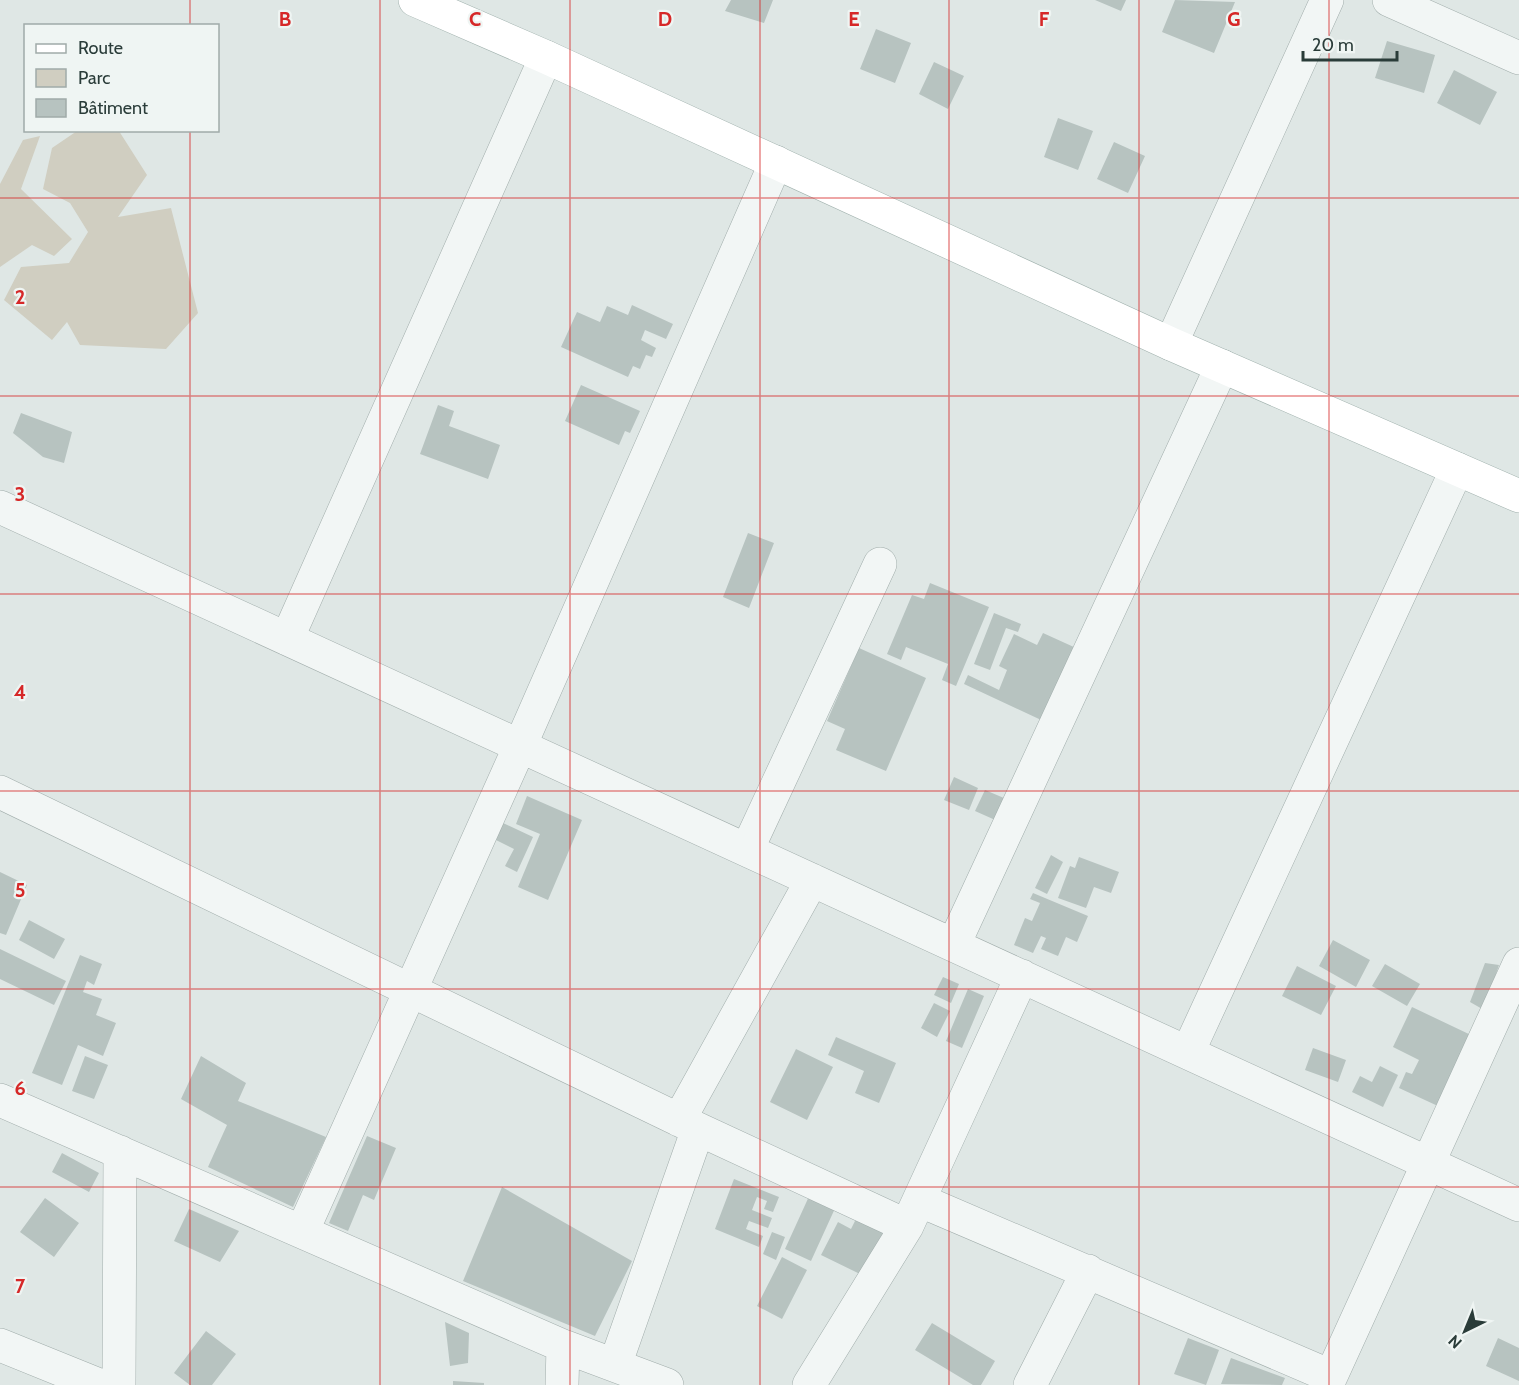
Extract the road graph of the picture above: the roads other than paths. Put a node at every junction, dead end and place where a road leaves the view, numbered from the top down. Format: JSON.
{"nodes":[{"id":1,"x":415,"y":0,"type":"edge"},
{"id":2,"x":1389,"y":0,"type":"edge"},
{"id":3,"x":1317,"y":3,"type":"edge"},
{"id":4,"x":451,"y":7,"type":"edge"},
{"id":5,"x":546,"y":57,"type":"junction"},
{"id":6,"x":1519,"y":58,"type":"edge"},
{"id":7,"x":776,"y":162,"type":"junction"},
{"id":8,"x":1171,"y":344,"type":"junction"},
{"id":9,"x":1222,"y":366,"type":"junction"},
{"id":10,"x":1457,"y":469,"type":"junction"},
{"id":11,"x":1519,"y":496,"type":"edge"},
{"id":12,"x":0,"y":507,"type":"edge"},
{"id":13,"x":880,"y":564,"type":"dead end"},
{"id":14,"x":287,"y":639,"type":"junction"},
{"id":15,"x":520,"y":746,"type":"junction"},
{"id":16,"x":0,"y":792,"type":"edge"},
{"id":17,"x":747,"y":850,"type":"junction"},
{"id":18,"x":812,"y":880,"type":"junction"},
{"id":19,"x":954,"y":944,"type":"junction"},
{"id":20,"x":1519,"y":964,"type":"edge"},
{"id":21,"x":1022,"y":976,"type":"junction"},
{"id":22,"x":411,"y":988,"type":"junction"},
{"id":23,"x":1188,"y":1052,"type":"junction"},
{"id":24,"x":0,"y":1100,"type":"edge"},
{"id":25,"x":689,"y":1124,"type":"junction"},
{"id":26,"x":120,"y":1152,"type":"junction"},
{"id":27,"x":1425,"y":1164,"type":"junction"},
{"id":28,"x":1519,"y":1205,"type":"edge"},
{"id":29,"x":913,"y":1213,"type":"junction"},
{"id":30,"x":302,"y":1232,"type":"junction"},
{"id":31,"x":1088,"y":1271,"type":"junction"},
{"id":32,"x":0,"y":1345,"type":"edge"},
{"id":33,"x":563,"y":1346,"type":"junction"},
{"id":34,"x":615,"y":1365,"type":"junction"},
{"id":35,"x":41,"y":1374,"type":"edge"},
{"id":36,"x":1329,"y":1381,"type":"edge"},
{"id":37,"x":99,"y":1385,"type":"edge"},
{"id":38,"x":119,"y":1385,"type":"edge"},
{"id":39,"x":562,"y":1385,"type":"edge"},
{"id":40,"x":667,"y":1385,"type":"edge"},
{"id":41,"x":809,"y":1385,"type":"edge"},
{"id":42,"x":1030,"y":1385,"type":"edge"}],
"edges":[{"from":1,"to":4,"type":"main road"},
{"from":2,"to":6,"type":"street"},
{"from":3,"to":8,"type":"street"},
{"from":4,"to":5,"type":"main road"},
{"from":5,"to":7,"type":"main road"},
{"from":5,"to":14,"type":"street"},
{"from":7,"to":8,"type":"main road"},
{"from":7,"to":15,"type":"street"},
{"from":8,"to":9,"type":"main road"},
{"from":9,"to":10,"type":"main road"},
{"from":9,"to":19,"type":"street"},
{"from":10,"to":11,"type":"main road"},
{"from":10,"to":23,"type":"street"},
{"from":12,"to":14,"type":"street"},
{"from":13,"to":17,"type":"street"},
{"from":14,"to":15,"type":"street"},
{"from":15,"to":17,"type":"street"},
{"from":15,"to":22,"type":"street"},
{"from":16,"to":22,"type":"street"},
{"from":17,"to":18,"type":"street"},
{"from":18,"to":19,"type":"street"},
{"from":18,"to":25,"type":"street"},
{"from":19,"to":21,"type":"street"},
{"from":20,"to":27,"type":"street"},
{"from":21,"to":23,"type":"street"},
{"from":21,"to":29,"type":"street"},
{"from":22,"to":25,"type":"street"},
{"from":22,"to":30,"type":"street"},
{"from":23,"to":27,"type":"street"},
{"from":24,"to":26,"type":"street"},
{"from":25,"to":29,"type":"street"},
{"from":25,"to":34,"type":"street"},
{"from":26,"to":30,"type":"street"},
{"from":26,"to":38,"type":"street"},
{"from":27,"to":28,"type":"street"},
{"from":27,"to":36,"type":"street"},
{"from":29,"to":31,"type":"street"},
{"from":29,"to":41,"type":"street"},
{"from":30,"to":33,"type":"street"},
{"from":31,"to":36,"type":"street"},
{"from":31,"to":42,"type":"street"},
{"from":32,"to":35,"type":"street"},
{"from":33,"to":34,"type":"street"},
{"from":33,"to":39,"type":"street"},
{"from":34,"to":40,"type":"street"},
{"from":35,"to":37,"type":"street"}]}
